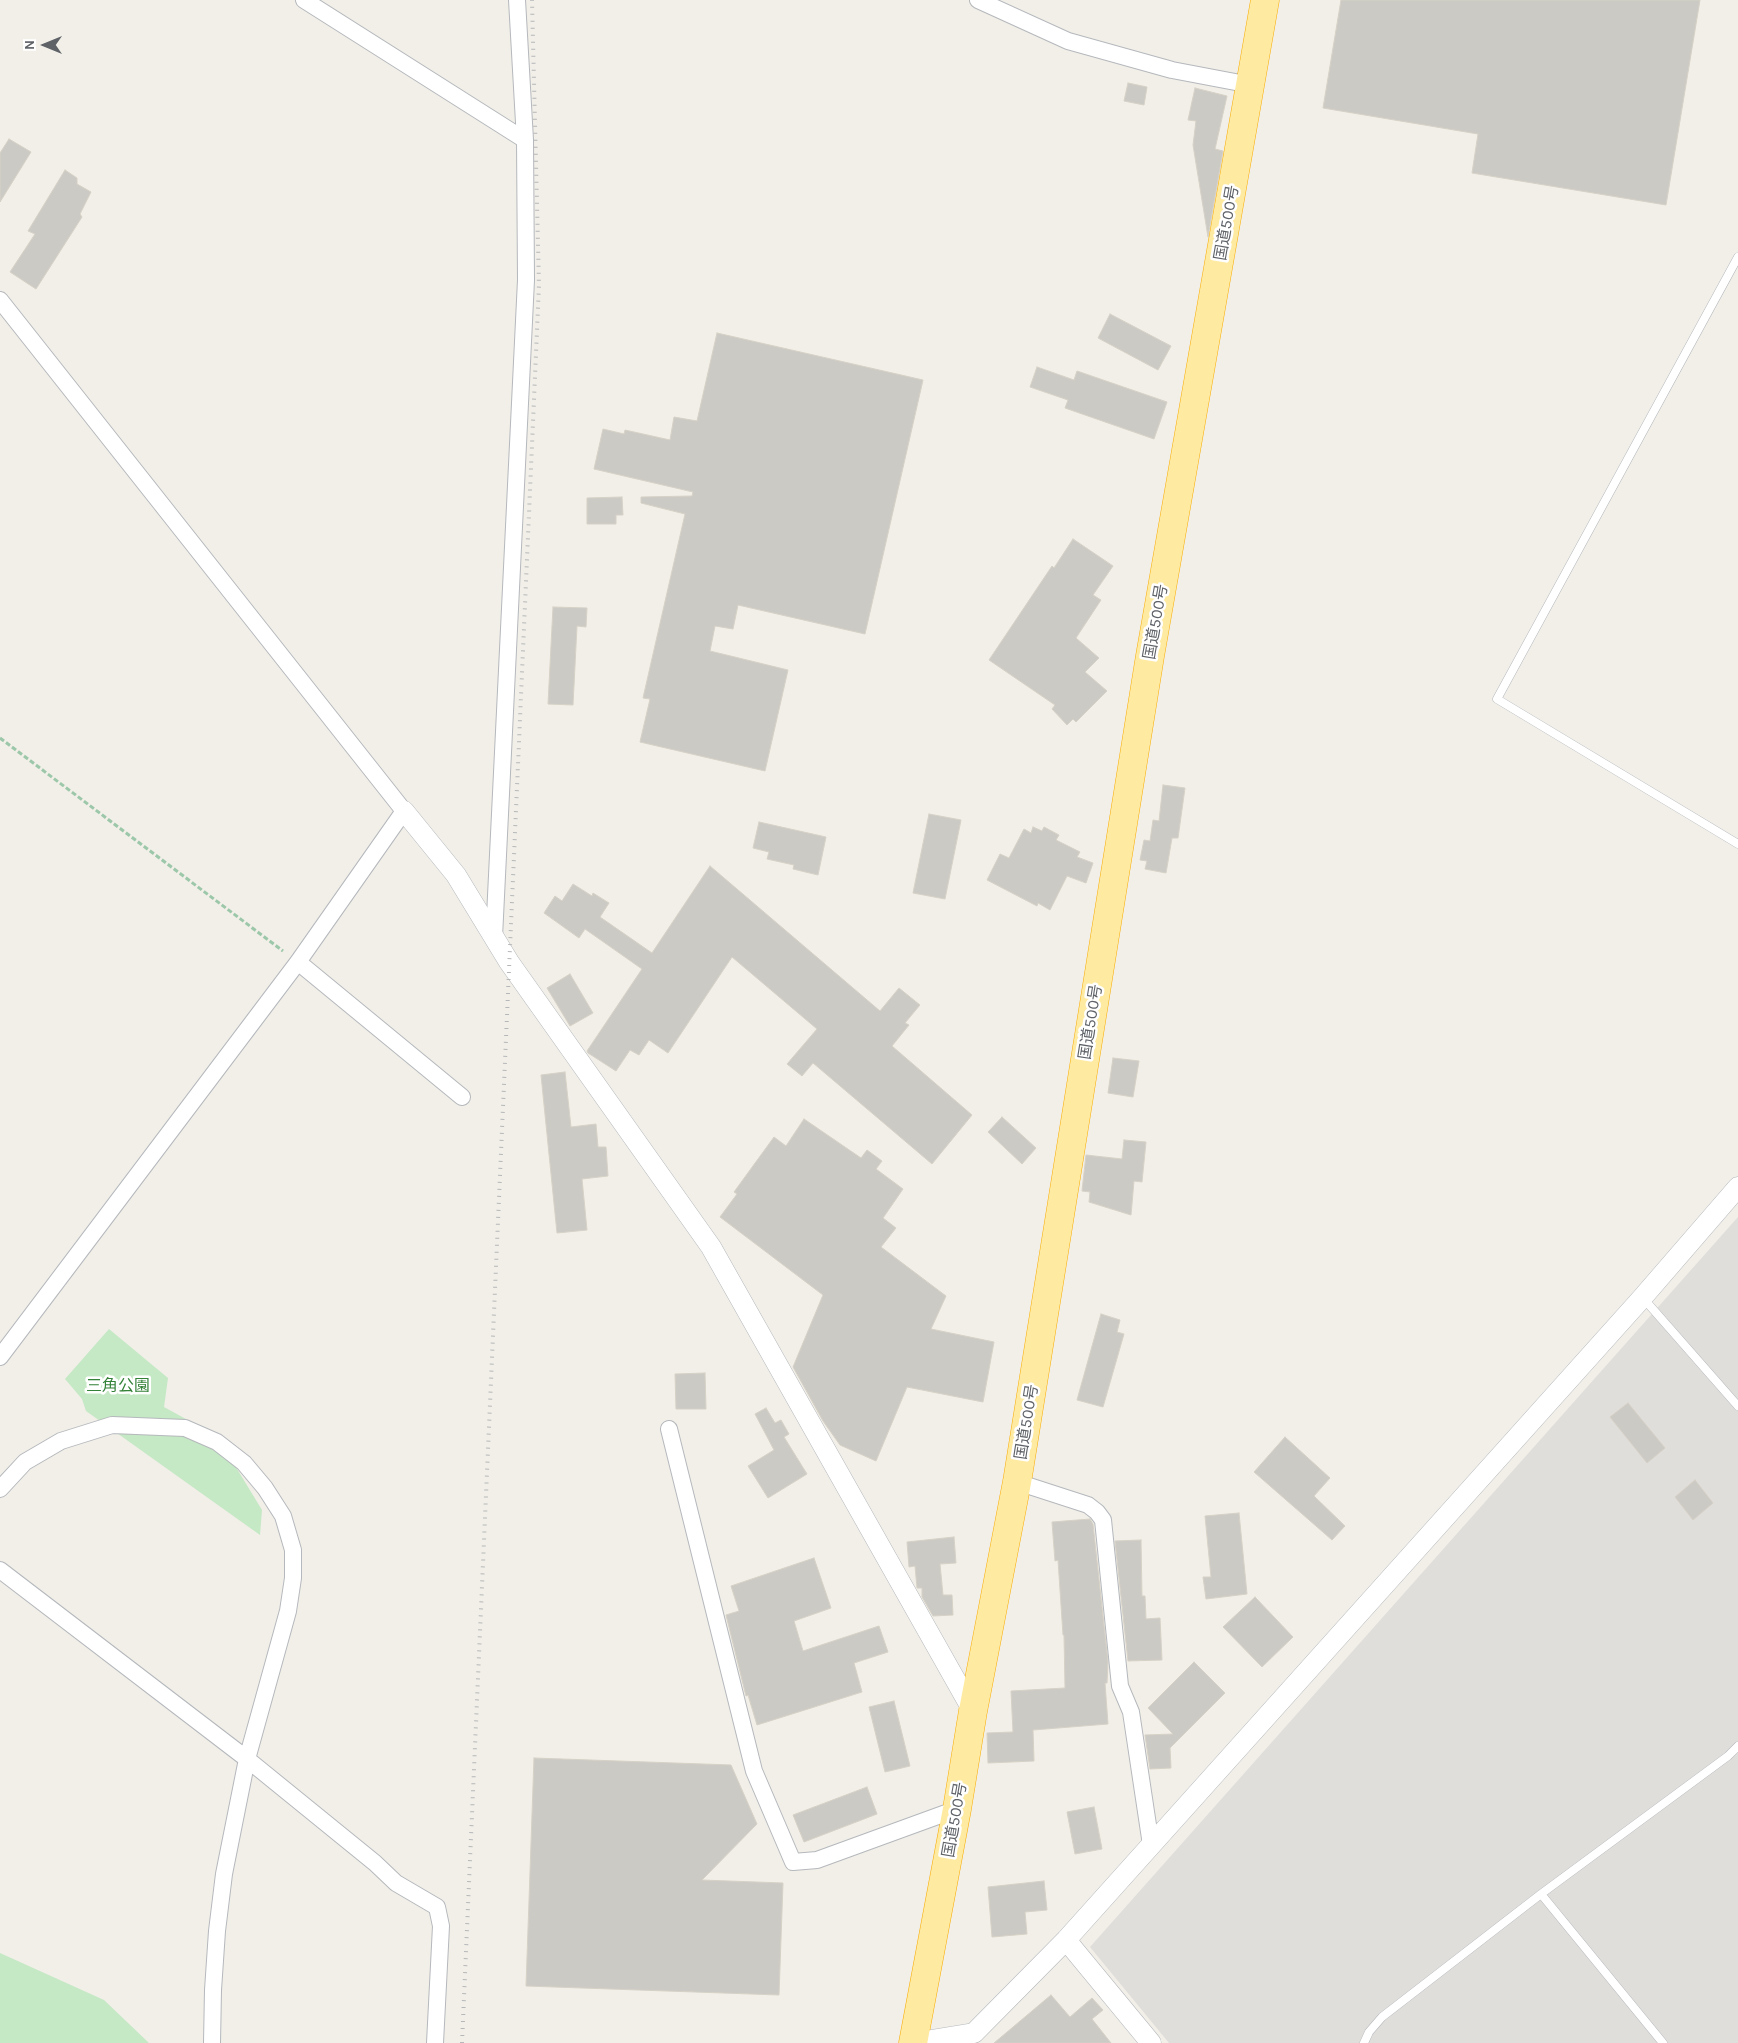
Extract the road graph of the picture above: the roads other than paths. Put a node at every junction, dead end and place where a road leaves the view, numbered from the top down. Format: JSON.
{"nodes":[{"id":1,"x":304,"y":0,"type":"edge"},
{"id":2,"x":517,"y":0,"type":"edge"},
{"id":3,"x":978,"y":0,"type":"edge"},
{"id":4,"x":1265,"y":0,"type":"edge"},
{"id":5,"x":1251,"y":85,"type":"junction"},
{"id":6,"x":525,"y":140,"type":"junction"},
{"id":7,"x":1738,"y":257,"type":"edge"},
{"id":8,"x":0,"y":300,"type":"edge"},
{"id":9,"x":404,"y":811,"type":"junction"},
{"id":10,"x":1738,"y":844,"type":"edge"},
{"id":11,"x":494,"y":937,"type":"junction"},
{"id":12,"x":298,"y":962,"type":"junction"},
{"id":13,"x":462,"y":1098,"type":"dead end"},
{"id":14,"x":1738,"y":1187,"type":"edge"},
{"id":15,"x":1642,"y":1298,"type":"junction"},
{"id":16,"x":0,"y":1357,"type":"edge"},
{"id":17,"x":1738,"y":1406,"type":"edge"},
{"id":18,"x":669,"y":1429,"type":"dead end"},
{"id":19,"x":1017,"y":1482,"type":"junction"},
{"id":20,"x":0,"y":1489,"type":"edge"},
{"id":21,"x":0,"y":1570,"type":"edge"},
{"id":22,"x":972,"y":1711,"type":"junction"},
{"id":23,"x":1738,"y":1746,"type":"edge"},
{"id":24,"x":247,"y":1759,"type":"junction"},
{"id":25,"x":957,"y":1809,"type":"junction"},
{"id":26,"x":1151,"y":1845,"type":"junction"},
{"id":27,"x":1540,"y":1894,"type":"junction"},
{"id":28,"x":1066,"y":1940,"type":"junction"},
{"id":29,"x":212,"y":2043,"type":"edge"},
{"id":30,"x":435,"y":2043,"type":"edge"},
{"id":31,"x":913,"y":2043,"type":"edge"},
{"id":32,"x":1151,"y":2043,"type":"edge"},
{"id":33,"x":1364,"y":2043,"type":"edge"},
{"id":34,"x":1663,"y":2043,"type":"edge"}],
"edges":[{"from":1,"to":6,"type":"street"},
{"from":2,"to":6,"type":"street"},
{"from":3,"to":5,"type":"street"},
{"from":4,"to":5,"type":"highway","name":"国道500号"},
{"from":5,"to":19,"type":"highway","name":"国道500号"},
{"from":6,"to":11,"type":"street"},
{"from":7,"to":10,"type":"lane"},
{"from":8,"to":9,"type":"street"},
{"from":9,"to":11,"type":"street"},
{"from":9,"to":12,"type":"street"},
{"from":11,"to":22,"type":"street"},
{"from":12,"to":13,"type":"street"},
{"from":12,"to":16,"type":"street"},
{"from":14,"to":15,"type":"street"},
{"from":15,"to":17,"type":"lane"},
{"from":15,"to":26,"type":"street"},
{"from":18,"to":25,"type":"street"},
{"from":19,"to":22,"type":"highway","name":"国道500号"},
{"from":19,"to":26,"type":"street"},
{"from":20,"to":24,"type":"street"},
{"from":21,"to":24,"type":"street"},
{"from":22,"to":25,"type":"highway","name":"国道500号"},
{"from":23,"to":27,"type":"lane"},
{"from":24,"to":29,"type":"street"},
{"from":24,"to":30,"type":"street"},
{"from":25,"to":31,"type":"highway","name":"国道500号"},
{"from":26,"to":28,"type":"street"},
{"from":27,"to":33,"type":"lane"},
{"from":27,"to":34,"type":"lane"},
{"from":28,"to":31,"type":"street"},
{"from":28,"to":32,"type":"street"}]}
